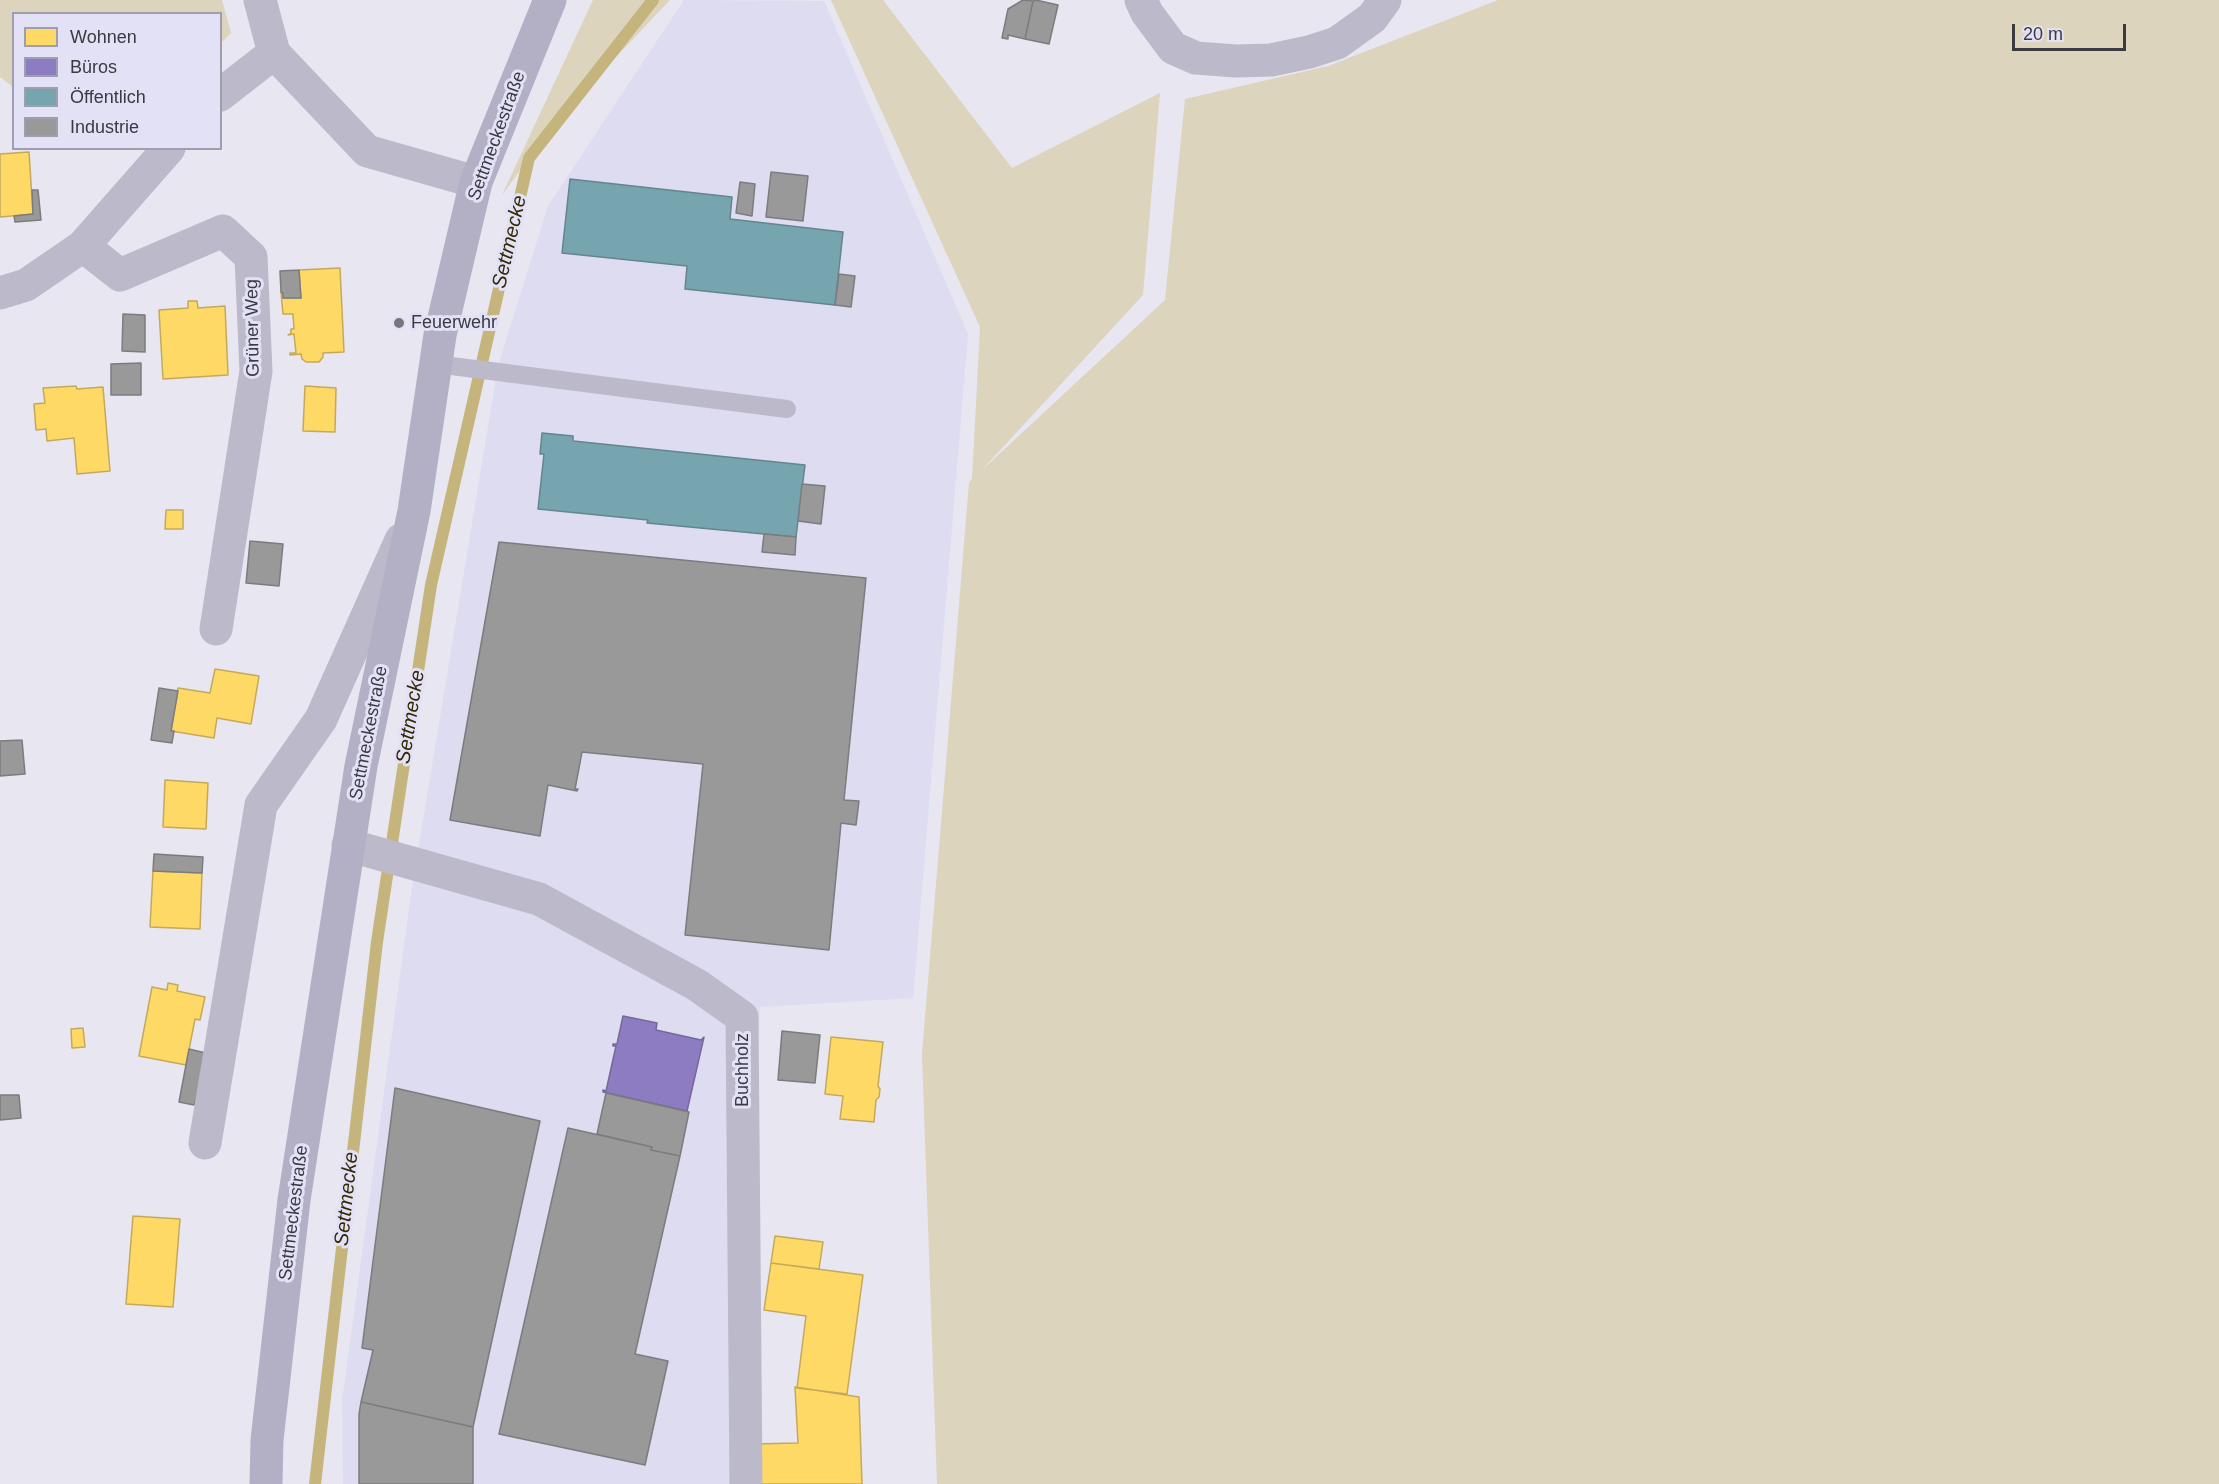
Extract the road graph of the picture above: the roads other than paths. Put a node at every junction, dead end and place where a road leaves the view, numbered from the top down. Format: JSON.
{"nodes":[{"id":1,"x":260,"y":0,"type":"edge"},
{"id":2,"x":550,"y":0,"type":"edge"},
{"id":3,"x":1141,"y":0,"type":"edge"},
{"id":4,"x":1385,"y":0,"type":"edge"},
{"id":5,"x":274,"y":53,"type":"junction"},
{"id":6,"x":222,"y":93,"type":"edge"},
{"id":7,"x":167,"y":150,"type":"edge"},
{"id":8,"x":476,"y":182,"type":"junction"},
{"id":9,"x":84,"y":246,"type":"junction"},
{"id":10,"x":0,"y":292,"type":"edge"},
{"id":11,"x":445,"y":366,"type":"junction"},
{"id":12,"x":787,"y":409,"type":"dead end"},
{"id":13,"x":414,"y":511,"type":"junction"},
{"id":14,"x":216,"y":629,"type":"dead end"},
{"id":15,"x":359,"y":848,"type":"junction"},
{"id":16,"x":205,"y":1143,"type":"dead end"},
{"id":17,"x":266,"y":1484,"type":"edge"},
{"id":18,"x":746,"y":1484,"type":"edge"}],
"edges":[{"from":1,"to":5,"type":"street"},
{"from":2,"to":8,"type":"street","name":"Settmeckestraße"},
{"from":3,"to":4,"type":"street"},
{"from":5,"to":6,"type":"street"},
{"from":5,"to":8,"type":"street"},
{"from":7,"to":9,"type":"street"},
{"from":8,"to":11,"type":"street","name":"Settmeckestraße"},
{"from":9,"to":10,"type":"street"},
{"from":9,"to":14,"type":"street","name":"Grüner Weg"},
{"from":11,"to":12,"type":"lane"},
{"from":11,"to":13,"type":"street","name":"Settmeckestraße"},
{"from":13,"to":15,"type":"street","name":"Settmeckestraße"},
{"from":13,"to":16,"type":"street"},
{"from":15,"to":17,"type":"street","name":"Settmeckestraße"},
{"from":15,"to":18,"type":"street","name":"Buchholz"}]}
